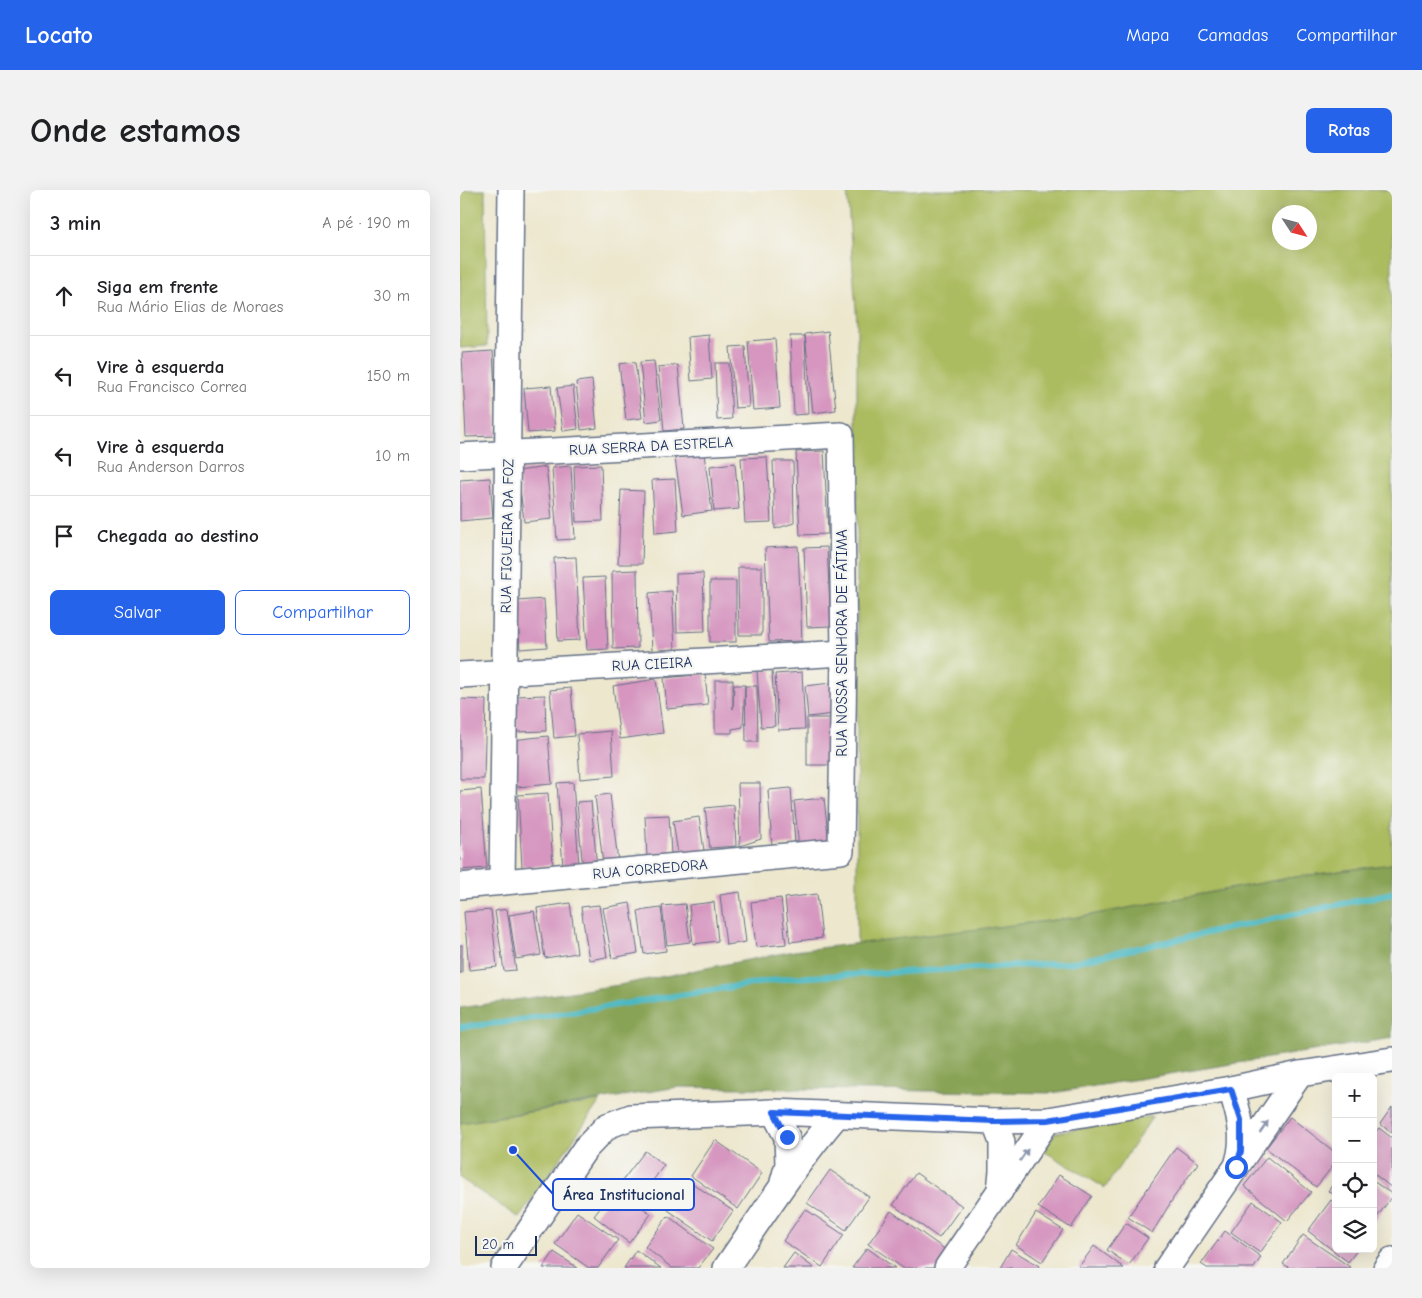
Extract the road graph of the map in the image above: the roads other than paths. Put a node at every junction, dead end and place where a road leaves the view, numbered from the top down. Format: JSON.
{"nodes":[{"id":1,"x":511,"y":190,"type":"edge"},
{"id":2,"x":841,"y":435,"type":"joint"},
{"id":3,"x":508,"y":453,"type":"junction"},
{"id":4,"x":460,"y":456,"type":"edge"},
{"id":5,"x":844,"y":653,"type":"junction"},
{"id":6,"x":505,"y":672,"type":"junction"},
{"id":7,"x":460,"y":675,"type":"edge"},
{"id":8,"x":841,"y":851,"type":"joint"},
{"id":9,"x":502,"y":882,"type":"junction"},
{"id":10,"x":460,"y":886,"type":"edge"},
{"id":11,"x":1392,"y":1060,"type":"edge"},
{"id":12,"x":1300,"y":1074,"type":"junction"},
{"id":13,"x":1231,"y":1089,"type":"junction"},
{"id":14,"x":774,"y":1112,"type":"junction"},
{"id":15,"x":838,"y":1115,"type":"junction"},
{"id":16,"x":1048,"y":1120,"type":"junction"},
{"id":17,"x":994,"y":1121,"type":"junction"},
{"id":18,"x":1236,"y":1167,"type":"junction"},
{"id":19,"x":780,"y":1189,"type":"junction"},
{"id":20,"x":1000,"y":1191,"type":"junction"},
{"id":21,"x":1392,"y":1260,"type":"edge"},
{"id":22,"x":504,"y":1268,"type":"edge"},
{"id":23,"x":726,"y":1268,"type":"edge"},
{"id":24,"x":947,"y":1268,"type":"edge"},
{"id":25,"x":1166,"y":1268,"type":"edge"},
{"id":26,"x":1386,"y":1268,"type":"edge"}],
"edges":[{"from":1,"to":3,"type":"street","name":"RUA FIGUEIRA DA FOZ"},
{"from":2,"to":3,"type":"street","name":"RUA SERRA DA ESTRELA"},
{"from":2,"to":5,"type":"street","name":"RUA NOSSA SENHORA DE FÁTIMA"},
{"from":3,"to":4,"type":"street","name":"RUA SERRA DA ESTRELA"},
{"from":3,"to":6,"type":"street","name":"RUA FIGUEIRA DA FOZ"},
{"from":5,"to":6,"type":"street","name":"RUA CIEIRA"},
{"from":5,"to":8,"type":"street","name":"RUA NOSSA SENHORA DE FÁTIMA"},
{"from":6,"to":7,"type":"street","name":"RUA CIEIRA"},
{"from":6,"to":9,"type":"street","name":"RUA FIGUEIRA DA FOZ"},
{"from":8,"to":9,"type":"street","name":"RUA CORREDORA"},
{"from":9,"to":10,"type":"street","name":"RUA CORREDORA"},
{"from":11,"to":12,"type":"street"},
{"from":12,"to":13,"type":"street"},
{"from":18,"to":12,"type":"street","one_way":true},
{"from":13,"to":16,"type":"street"},
{"from":13,"to":18,"type":"street"},
{"from":14,"to":15,"type":"street"},
{"from":14,"to":19,"type":"street"},
{"from":14,"to":22,"type":"street"},
{"from":15,"to":17,"type":"street"},
{"from":15,"to":19,"type":"street"},
{"from":16,"to":17,"type":"street"},
{"from":20,"to":16,"type":"street","one_way":true},
{"from":17,"to":20,"type":"street"},
{"from":18,"to":25,"type":"street"},
{"from":19,"to":23,"type":"street"},
{"from":20,"to":24,"type":"street"},
{"from":21,"to":26,"type":"street"}]}
